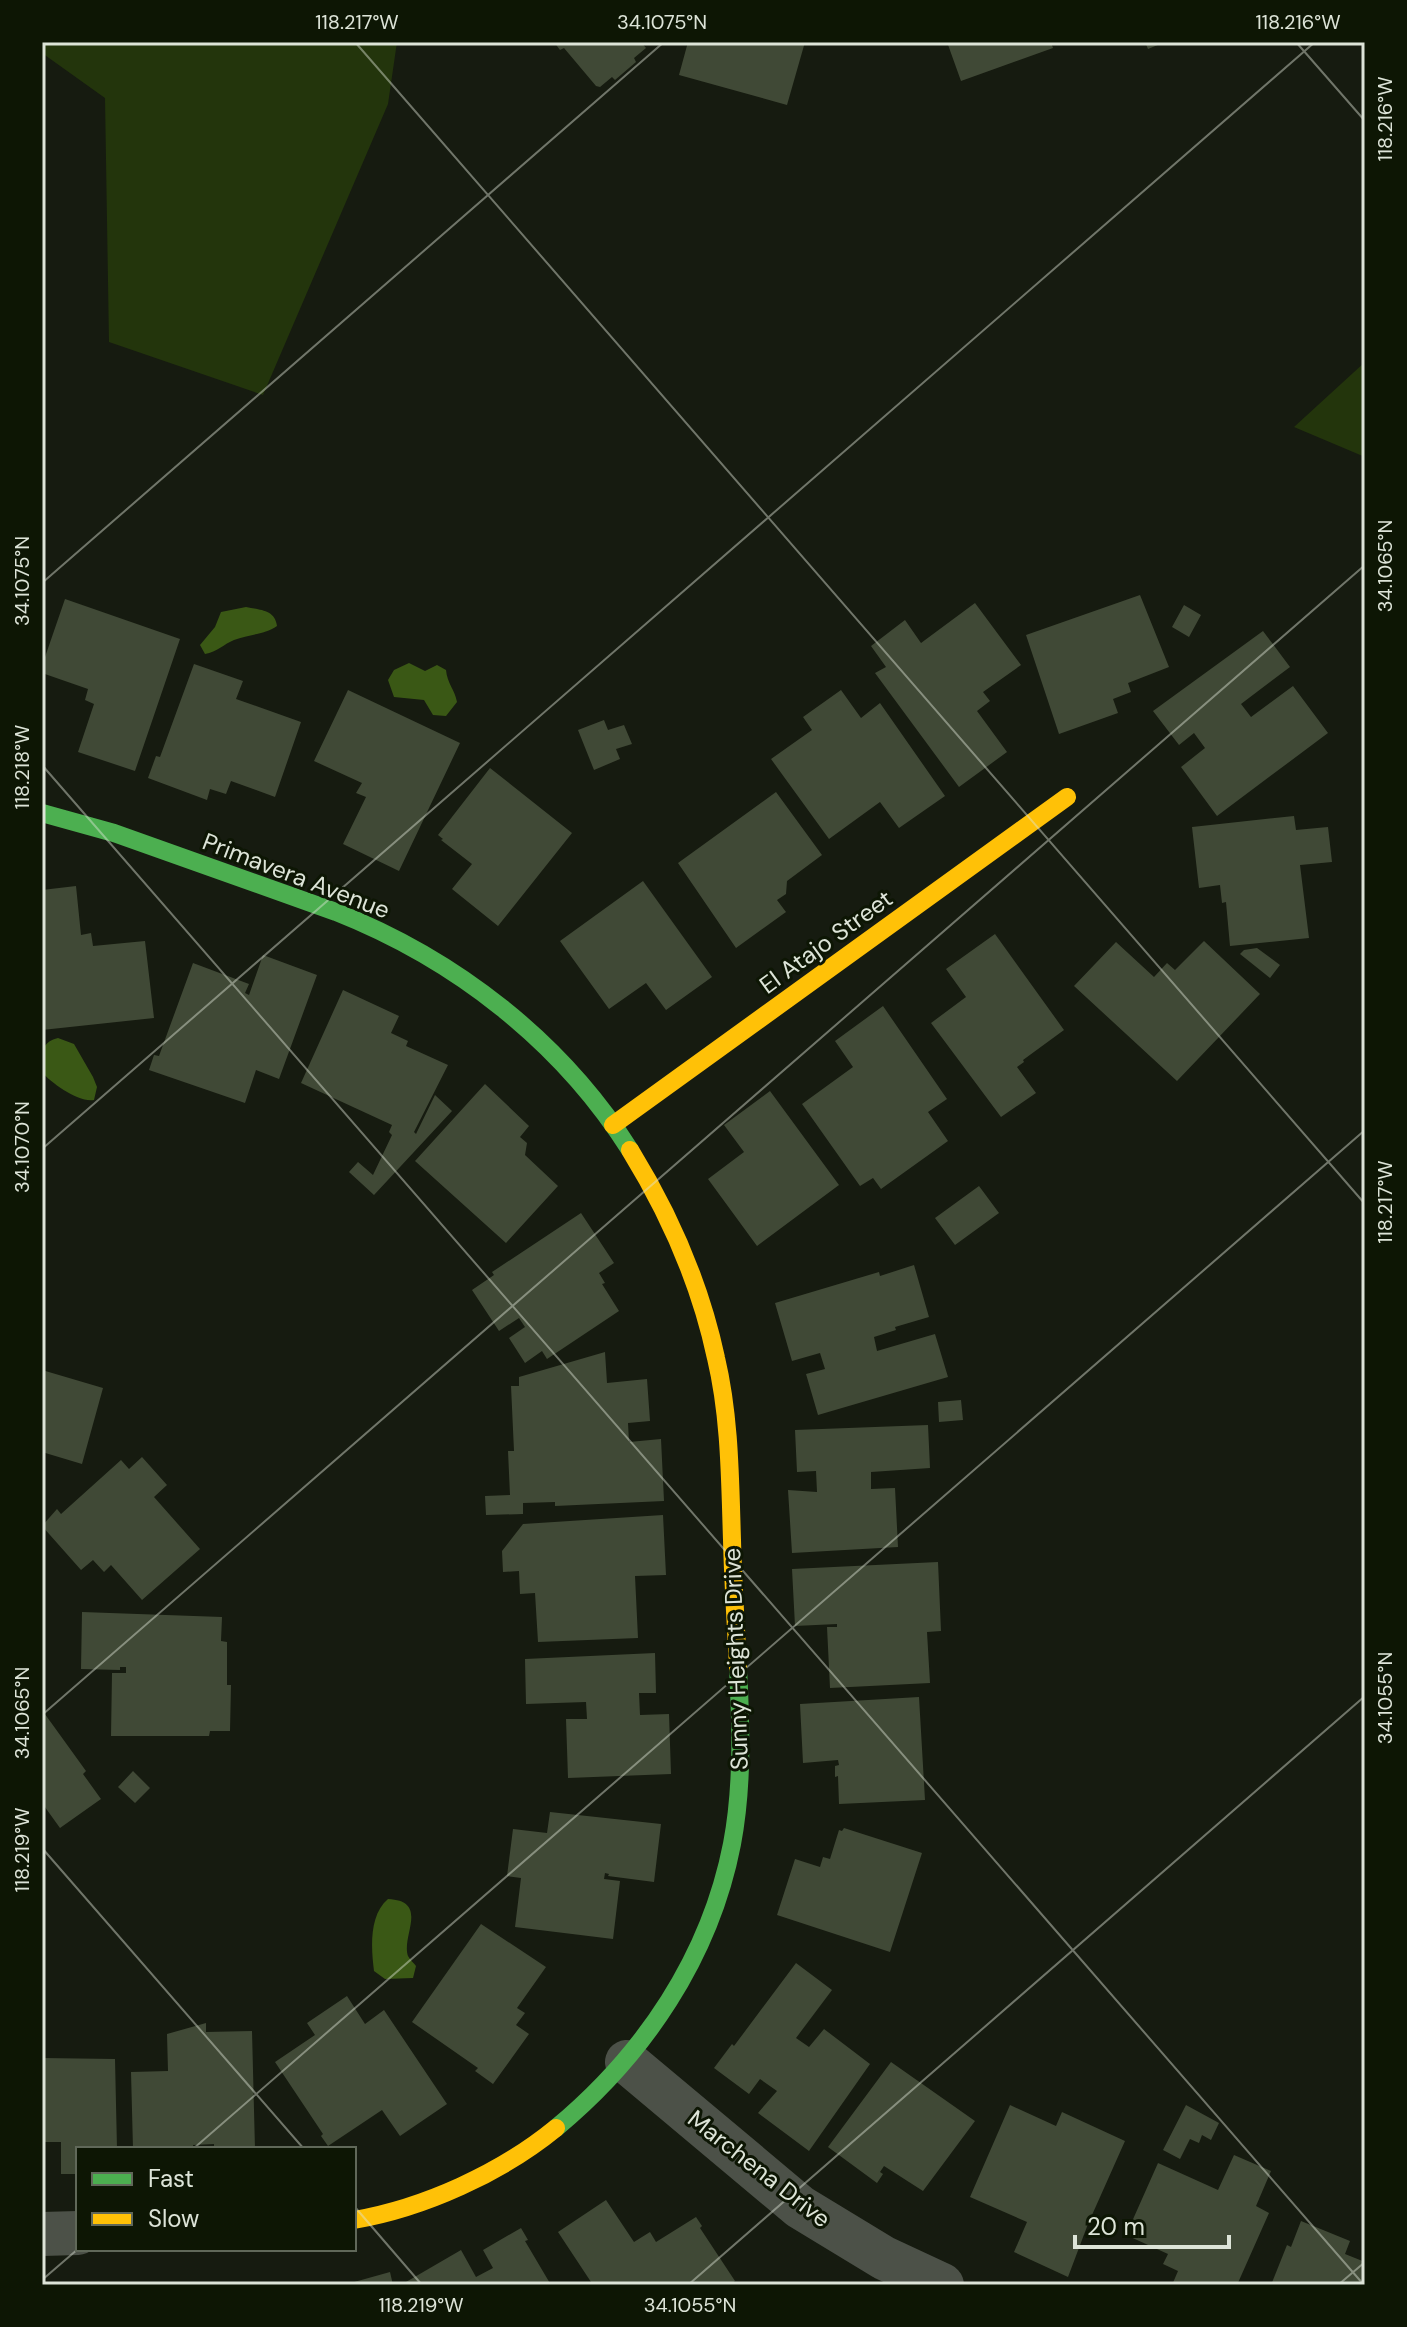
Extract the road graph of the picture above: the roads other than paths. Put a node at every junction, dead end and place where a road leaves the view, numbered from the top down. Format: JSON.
{"nodes":[{"id":1,"x":1067,"y":797,"type":"dead end"},
{"id":2,"x":42,"y":813,"type":"edge"},
{"id":3,"x":613,"y":1125,"type":"junction"},
{"id":4,"x":627,"y":2062,"type":"junction"},
{"id":5,"x":356,"y":2220,"type":"edge"},
{"id":6,"x":76,"y":2233,"type":"edge"},
{"id":7,"x":42,"y":2234,"type":"edge"},
{"id":8,"x":942,"y":2285,"type":"edge"}],
"edges":[{"from":1,"to":3,"type":"street","name":"El Atajo Street"},
{"from":2,"to":3,"type":"street","name":"Primavera Avenue"},
{"from":3,"to":4,"type":"street","name":"Sunny Heights Drive"},
{"from":4,"to":5,"type":"street","name":"Sunny Heights Drive"},
{"from":4,"to":8,"type":"street","name":"Marchena Drive"},
{"from":6,"to":7,"type":"street"}]}
